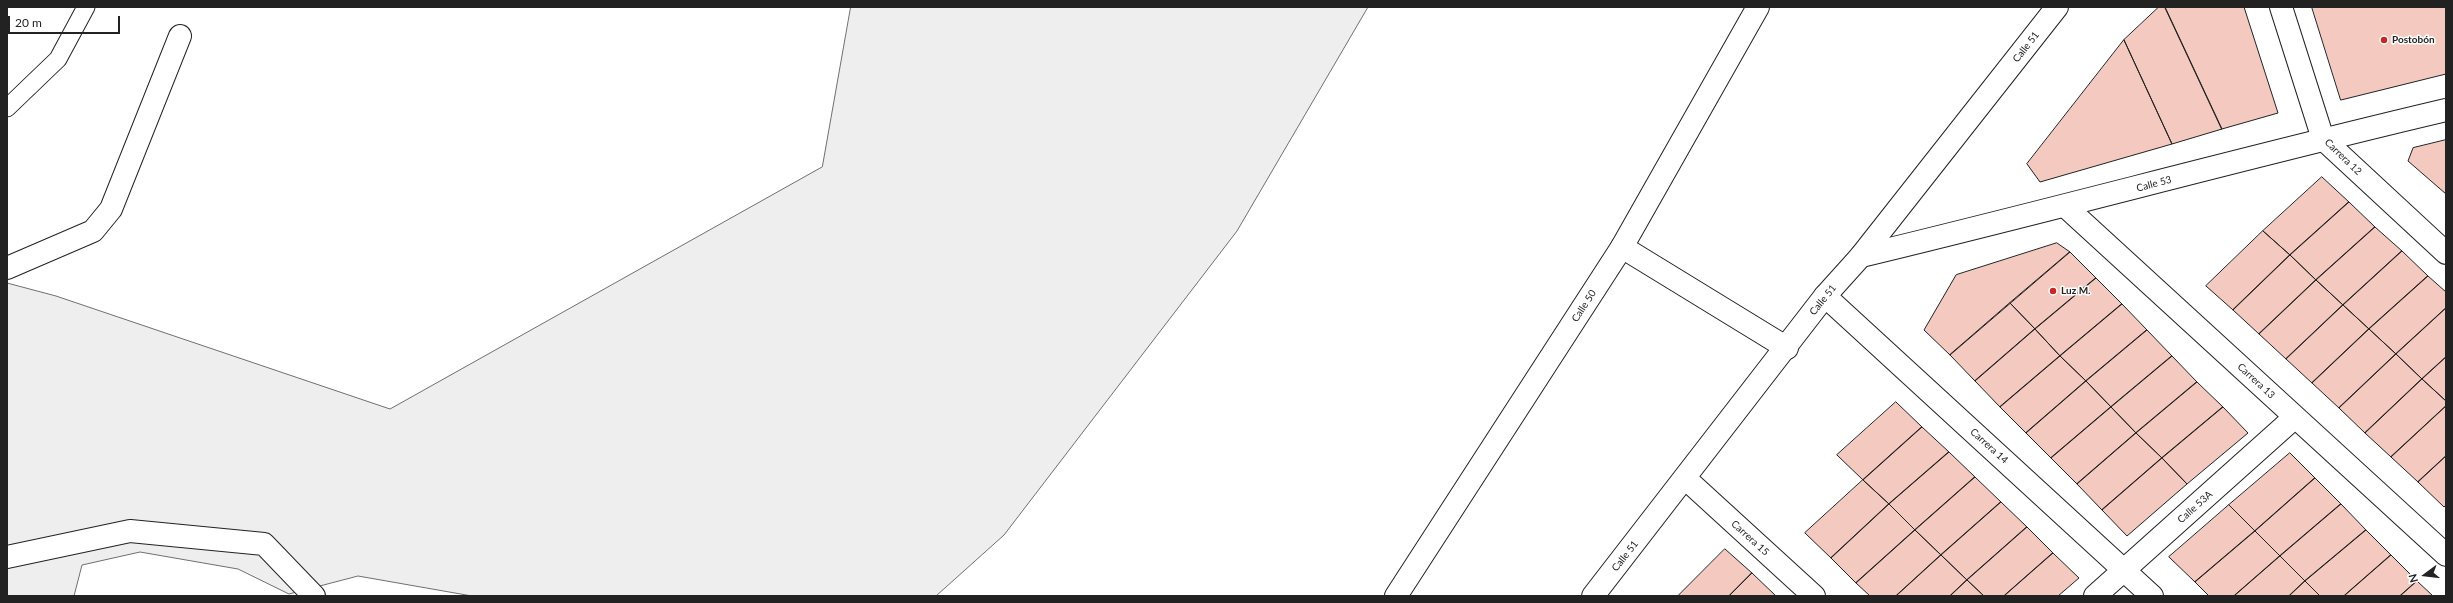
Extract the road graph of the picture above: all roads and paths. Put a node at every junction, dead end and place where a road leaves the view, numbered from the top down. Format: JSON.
{"nodes":[{"id":1,"x":86,"y":7,"type":"edge"},
{"id":2,"x":1758,"y":7,"type":"edge"},
{"id":3,"x":2057,"y":7,"type":"edge"},
{"id":4,"x":2281,"y":7,"type":"edge"},
{"id":5,"x":180,"y":36,"type":"dead end"},
{"id":6,"x":7,"y":108,"type":"edge"},
{"id":7,"x":2446,"y":110,"type":"edge"},
{"id":8,"x":2323,"y":139,"type":"junction"},
{"id":9,"x":2066,"y":207,"type":"junction"},
{"id":10,"x":1622,"y":246,"type":"junction"},
{"id":11,"x":2446,"y":254,"type":"edge"},
{"id":12,"x":1861,"y":256,"type":"junction"},
{"id":13,"x":7,"y":268,"type":"edge"},
{"id":14,"x":1825,"y":296,"type":"junction"},
{"id":15,"x":1787,"y":348,"type":"junction"},
{"id":16,"x":2295,"y":417,"type":"junction"},
{"id":17,"x":1686,"y":479,"type":"junction"},
{"id":18,"x":2446,"y":555,"type":"edge"},
{"id":19,"x":7,"y":557,"type":"edge"},
{"id":20,"x":2125,"y":570,"type":"junction"},
{"id":21,"x":314,"y":596,"type":"edge"},
{"id":22,"x":1396,"y":596,"type":"edge"},
{"id":23,"x":1593,"y":596,"type":"edge"},
{"id":24,"x":1814,"y":596,"type":"edge"},
{"id":25,"x":2095,"y":596,"type":"edge"},
{"id":26,"x":2152,"y":596,"type":"edge"}],
"edges":[{"from":1,"to":6,"type":"lane"},
{"from":2,"to":10,"type":"street","name":"Calle 50"},
{"from":3,"to":12,"type":"street","name":"Calle 51"},
{"from":4,"to":8,"type":"street","name":"Carrera 12"},
{"from":5,"to":13,"type":"street"},
{"from":7,"to":8,"type":"street","name":"Calle 53"},
{"from":8,"to":9,"type":"street","name":"Calle 53"},
{"from":8,"to":11,"type":"street","name":"Carrera 12"},
{"from":9,"to":12,"type":"street","name":"Calle 53"},
{"from":9,"to":16,"type":"street","name":"Carrera 13"},
{"from":10,"to":15,"type":"street"},
{"from":10,"to":22,"type":"street","name":"Calle 50"},
{"from":12,"to":14,"type":"street","name":"Calle 51"},
{"from":14,"to":15,"type":"street","name":"Calle 51"},
{"from":14,"to":20,"type":"street","name":"Carrera 14"},
{"from":15,"to":17,"type":"street","name":"Calle 51"},
{"from":16,"to":18,"type":"street","name":"Carrera 13"},
{"from":16,"to":20,"type":"street","name":"Calle 53A"},
{"from":17,"to":23,"type":"street","name":"Calle 51"},
{"from":17,"to":24,"type":"street","name":"Carrera 15"},
{"from":19,"to":21,"type":"street"},
{"from":20,"to":25,"type":"street","name":"Calle 53A"},
{"from":20,"to":26,"type":"street","name":"Carrera 14"}]}
